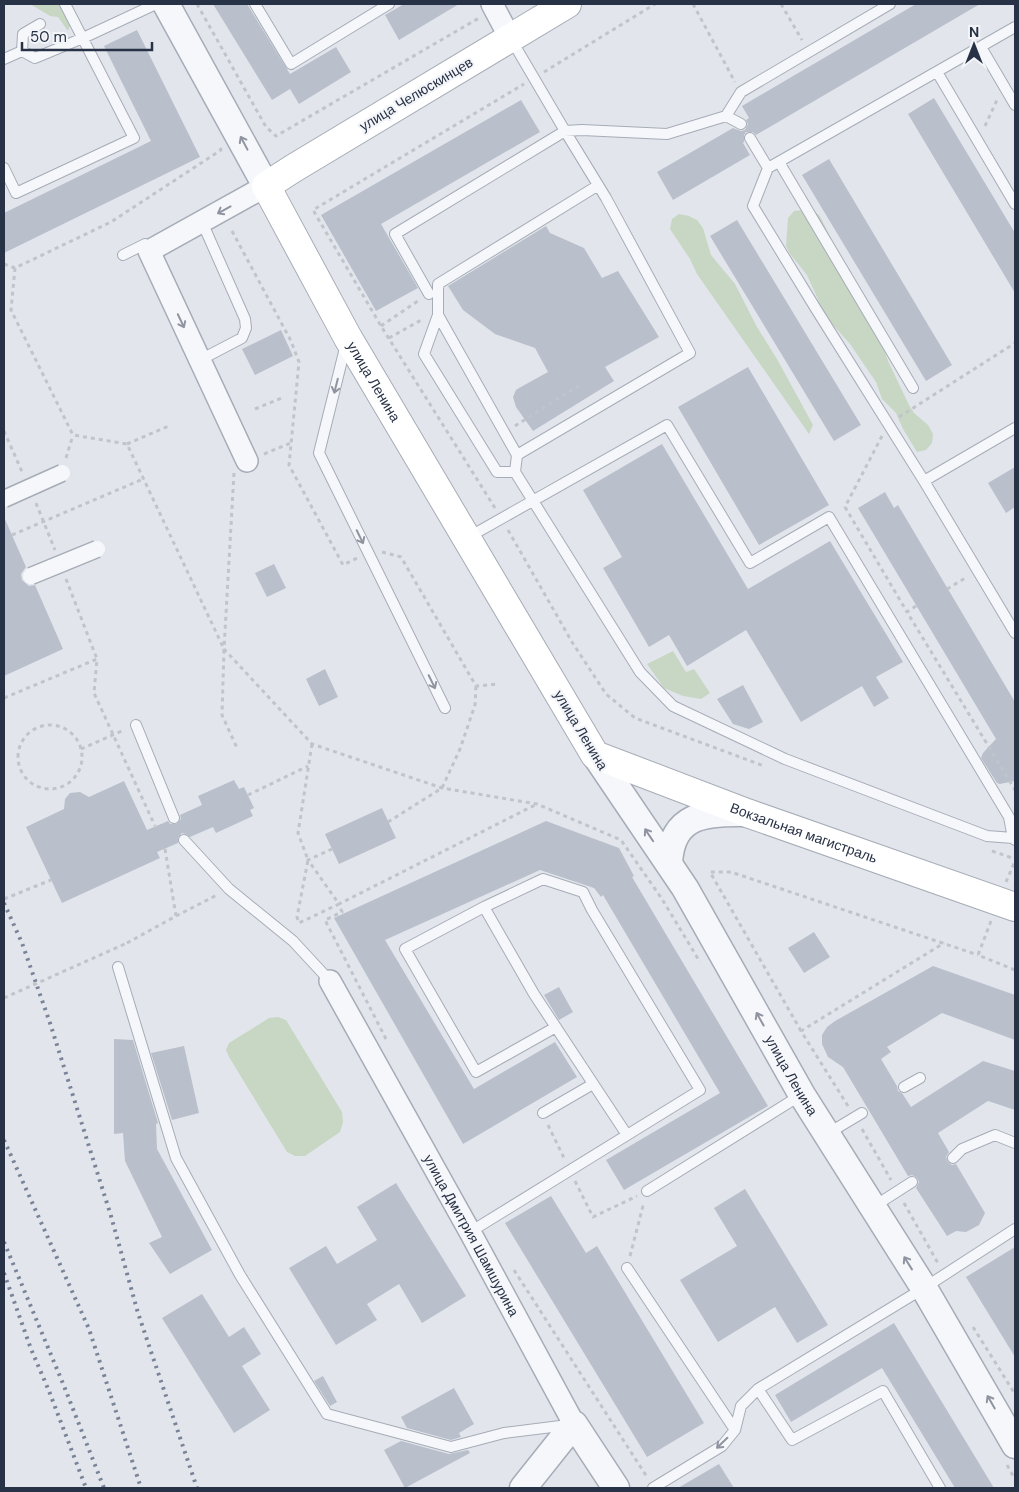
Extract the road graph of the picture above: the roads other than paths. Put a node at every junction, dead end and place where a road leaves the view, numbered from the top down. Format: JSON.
{"nodes":[{"id":1,"x":65,"y":4,"type":"edge"},
{"id":2,"x":156,"y":4,"type":"edge"},
{"id":3,"x":166,"y":4,"type":"edge"},
{"id":4,"x":255,"y":4,"type":"edge"},
{"id":5,"x":388,"y":4,"type":"edge"},
{"id":6,"x":567,"y":4,"type":"edge"},
{"id":7,"x":890,"y":4,"type":"edge"},
{"id":8,"x":493,"y":6,"type":"edge"},
{"id":9,"x":40,"y":24,"type":"dead end"},
{"id":10,"x":1015,"y":27,"type":"edge"},
{"id":11,"x":83,"y":38,"type":"junction"},
{"id":12,"x":510,"y":38,"type":"junction"},
{"id":13,"x":981,"y":47,"type":"junction"},
{"id":14,"x":22,"y":51,"type":"junction"},
{"id":15,"x":4,"y":60,"type":"edge"},
{"id":16,"x":937,"y":72,"type":"junction"},
{"id":17,"x":1015,"y":105,"type":"edge"},
{"id":18,"x":726,"y":116,"type":"junction"},
{"id":19,"x":741,"y":124,"type":"dead end"},
{"id":20,"x":565,"y":131,"type":"junction"},
{"id":21,"x":750,"y":138,"type":"dead end"},
{"id":22,"x":780,"y":162,"type":"junction"},
{"id":23,"x":4,"y":168,"type":"edge"},
{"id":24,"x":768,"y":168,"type":"junction"},
{"id":25,"x":266,"y":186,"type":"junction"},
{"id":26,"x":597,"y":186,"type":"junction"},
{"id":27,"x":1015,"y":204,"type":"edge"},
{"id":28,"x":202,"y":222,"type":"junction"},
{"id":29,"x":148,"y":251,"type":"junction"},
{"id":30,"x":123,"y":255,"type":"dead end"},
{"id":31,"x":428,"y":294,"type":"road end"},
{"id":32,"x":433,"y":316,"type":"junction"},
{"id":33,"x":348,"y":338,"type":"junction"},
{"id":34,"x":200,"y":360,"type":"junction"},
{"id":35,"x":913,"y":388,"type":"dead end"},
{"id":36,"x":1015,"y":428,"type":"edge"},
{"id":37,"x":518,"y":455,"type":"junction"},
{"id":38,"x":248,"y":461,"type":"road end"},
{"id":39,"x":516,"y":472,"type":"junction"},
{"id":40,"x":62,"y":473,"type":"road end"},
{"id":41,"x":924,"y":481,"type":"junction"},
{"id":42,"x":4,"y":499,"type":"edge"},
{"id":43,"x":533,"y":500,"type":"junction"},
{"id":44,"x":466,"y":538,"type":"junction"},
{"id":45,"x":97,"y":549,"type":"dead end"},
{"id":46,"x":30,"y":576,"type":"dead end"},
{"id":47,"x":1015,"y":633,"type":"edge"},
{"id":48,"x":445,"y":708,"type":"dead end"},
{"id":49,"x":136,"y":725,"type":"road end"},
{"id":50,"x":595,"y":755,"type":"junction"},
{"id":51,"x":747,"y":813,"type":"junction"},
{"id":52,"x":174,"y":818,"type":"dead end"},
{"id":53,"x":1014,"y":839,"type":"edge"},
{"id":54,"x":184,"y":840,"type":"dead end"},
{"id":55,"x":669,"y":864,"type":"junction"},
{"id":56,"x":484,"y":907,"type":"junction"},
{"id":57,"x":1015,"y":907,"type":"edge"},
{"id":58,"x":118,"y":967,"type":"dead end"},
{"id":59,"x":330,"y":982,"type":"joint"},
{"id":60,"x":556,"y":1027,"type":"junction"},
{"id":61,"x":920,"y":1078,"type":"dead end"},
{"id":62,"x":593,"y":1084,"type":"junction"},
{"id":63,"x":904,"y":1087,"type":"dead end"},
{"id":64,"x":802,"y":1095,"type":"junction"},
{"id":65,"x":543,"y":1113,"type":"dead end"},
{"id":66,"x":858,"y":1115,"type":"road end"},
{"id":67,"x":826,"y":1134,"type":"junction"},
{"id":68,"x":627,"y":1135,"type":"junction"},
{"id":69,"x":1015,"y":1143,"type":"edge"},
{"id":70,"x":953,"y":1158,"type":"dead end"},
{"id":71,"x":912,"y":1182,"type":"dead end"},
{"id":72,"x":647,"y":1191,"type":"road end"},
{"id":73,"x":873,"y":1208,"type":"junction"},
{"id":74,"x":1015,"y":1229,"type":"edge"},
{"id":75,"x":470,"y":1232,"type":"junction"},
{"id":76,"x":627,"y":1268,"type":"road end"},
{"id":77,"x":933,"y":1282,"type":"junction"},
{"id":78,"x":758,"y":1389,"type":"junction"},
{"id":79,"x":574,"y":1424,"type":"junction"},
{"id":80,"x":734,"y":1430,"type":"junction"},
{"id":81,"x":1015,"y":1444,"type":"edge"},
{"id":82,"x":523,"y":1488,"type":"edge"},
{"id":83,"x":616,"y":1488,"type":"edge"},
{"id":84,"x":653,"y":1488,"type":"edge"},
{"id":85,"x":940,"y":1488,"type":"edge"}],
"edges":[{"from":1,"to":11,"type":"lane"},
{"from":2,"to":11,"type":"lane"},
{"from":25,"to":3,"type":"street","name":"улица Ленина","one_way":true},
{"from":4,"to":5,"type":"lane"},
{"from":6,"to":12,"type":"main road","name":"улица Челюскинцев"},
{"from":7,"to":18,"type":"lane"},
{"from":8,"to":12,"type":"street"},
{"from":9,"to":14,"type":"lane"},
{"from":10,"to":13,"type":"lane"},
{"from":11,"to":14,"type":"lane"},
{"from":11,"to":23,"type":"lane"},
{"from":12,"to":20,"type":"lane"},
{"from":12,"to":25,"type":"main road","name":"улица Челюскинцев"},
{"from":13,"to":16,"type":"lane"},
{"from":13,"to":17,"type":"lane"},
{"from":14,"to":15,"type":"lane"},
{"from":16,"to":22,"type":"lane"},
{"from":16,"to":27,"type":"lane"},
{"from":18,"to":19,"type":"lane"},
{"from":18,"to":20,"type":"lane"},
{"from":20,"to":26,"type":"lane"},
{"from":20,"to":31,"type":"lane"},
{"from":21,"to":24,"type":"lane"},
{"from":22,"to":24,"type":"lane"},
{"from":22,"to":35,"type":"lane"},
{"from":24,"to":41,"type":"lane"},
{"from":25,"to":28,"type":"street","one_way":true},
{"from":25,"to":33,"type":"main road","name":"улица Ленина"},
{"from":26,"to":32,"type":"lane"},
{"from":26,"to":37,"type":"lane"},
{"from":28,"to":29,"type":"street"},
{"from":28,"to":34,"type":"lane"},
{"from":29,"to":30,"type":"lane"},
{"from":29,"to":34,"type":"street","one_way":true},
{"from":32,"to":37,"type":"lane"},
{"from":32,"to":39,"type":"lane"},
{"from":33,"to":44,"type":"main road","name":"улица Ленина"},
{"from":33,"to":48,"type":"lane","one_way":true},
{"from":34,"to":38,"type":"street"},
{"from":36,"to":41,"type":"lane"},
{"from":37,"to":39,"type":"lane"},
{"from":39,"to":43,"type":"lane"},
{"from":40,"to":42,"type":"street","bridge":true},
{"from":41,"to":47,"type":"lane"},
{"from":43,"to":44,"type":"lane"},
{"from":43,"to":53,"type":"lane"},
{"from":43,"to":53,"type":"lane"},
{"from":44,"to":50,"type":"main road","name":"улица Ленина"},
{"from":45,"to":46,"type":"street","bridge":true},
{"from":49,"to":52,"type":"lane"},
{"from":50,"to":51,"type":"main road","name":"Вокзальная магистраль"},
{"from":55,"to":50,"type":"street","name":"улица Ленина","one_way":true},
{"from":51,"to":55,"type":"street"},
{"from":51,"to":57,"type":"main road","name":"Вокзальная магистраль"},
{"from":54,"to":59,"type":"lane"},
{"from":64,"to":55,"type":"street","name":"улица Ленина","one_way":true},
{"from":56,"to":60,"type":"lane"},
{"from":56,"to":60,"type":"lane"},
{"from":56,"to":68,"type":"lane"},
{"from":58,"to":79,"type":"lane"},
{"from":59,"to":75,"type":"street","name":"улица Дмитрия Шамшурина"},
{"from":60,"to":62,"type":"lane"},
{"from":61,"to":63,"type":"lane"},
{"from":62,"to":65,"type":"lane"},
{"from":62,"to":68,"type":"lane"},
{"from":64,"to":67,"type":"street","name":"улица Ленина"},
{"from":64,"to":72,"type":"lane"},
{"from":66,"to":67,"type":"lane"},
{"from":67,"to":73,"type":"street","name":"улица Ленина"},
{"from":68,"to":75,"type":"lane"},
{"from":69,"to":70,"type":"lane"},
{"from":71,"to":73,"type":"lane"},
{"from":77,"to":73,"type":"street","name":"улица Ленина","one_way":true},
{"from":74,"to":77,"type":"lane"},
{"from":75,"to":79,"type":"street","name":"улица Дмитрия Шамшурина"},
{"from":76,"to":80,"type":"lane"},
{"from":77,"to":78,"type":"lane"},
{"from":81,"to":77,"type":"street","name":"улица Ленина","one_way":true},
{"from":78,"to":80,"type":"lane"},
{"from":78,"to":85,"type":"lane"},
{"from":79,"to":82,"type":"street"},
{"from":79,"to":83,"type":"street","name":"улица Дмитрия Шамшурина"},
{"from":80,"to":84,"type":"lane","one_way":true}]}
